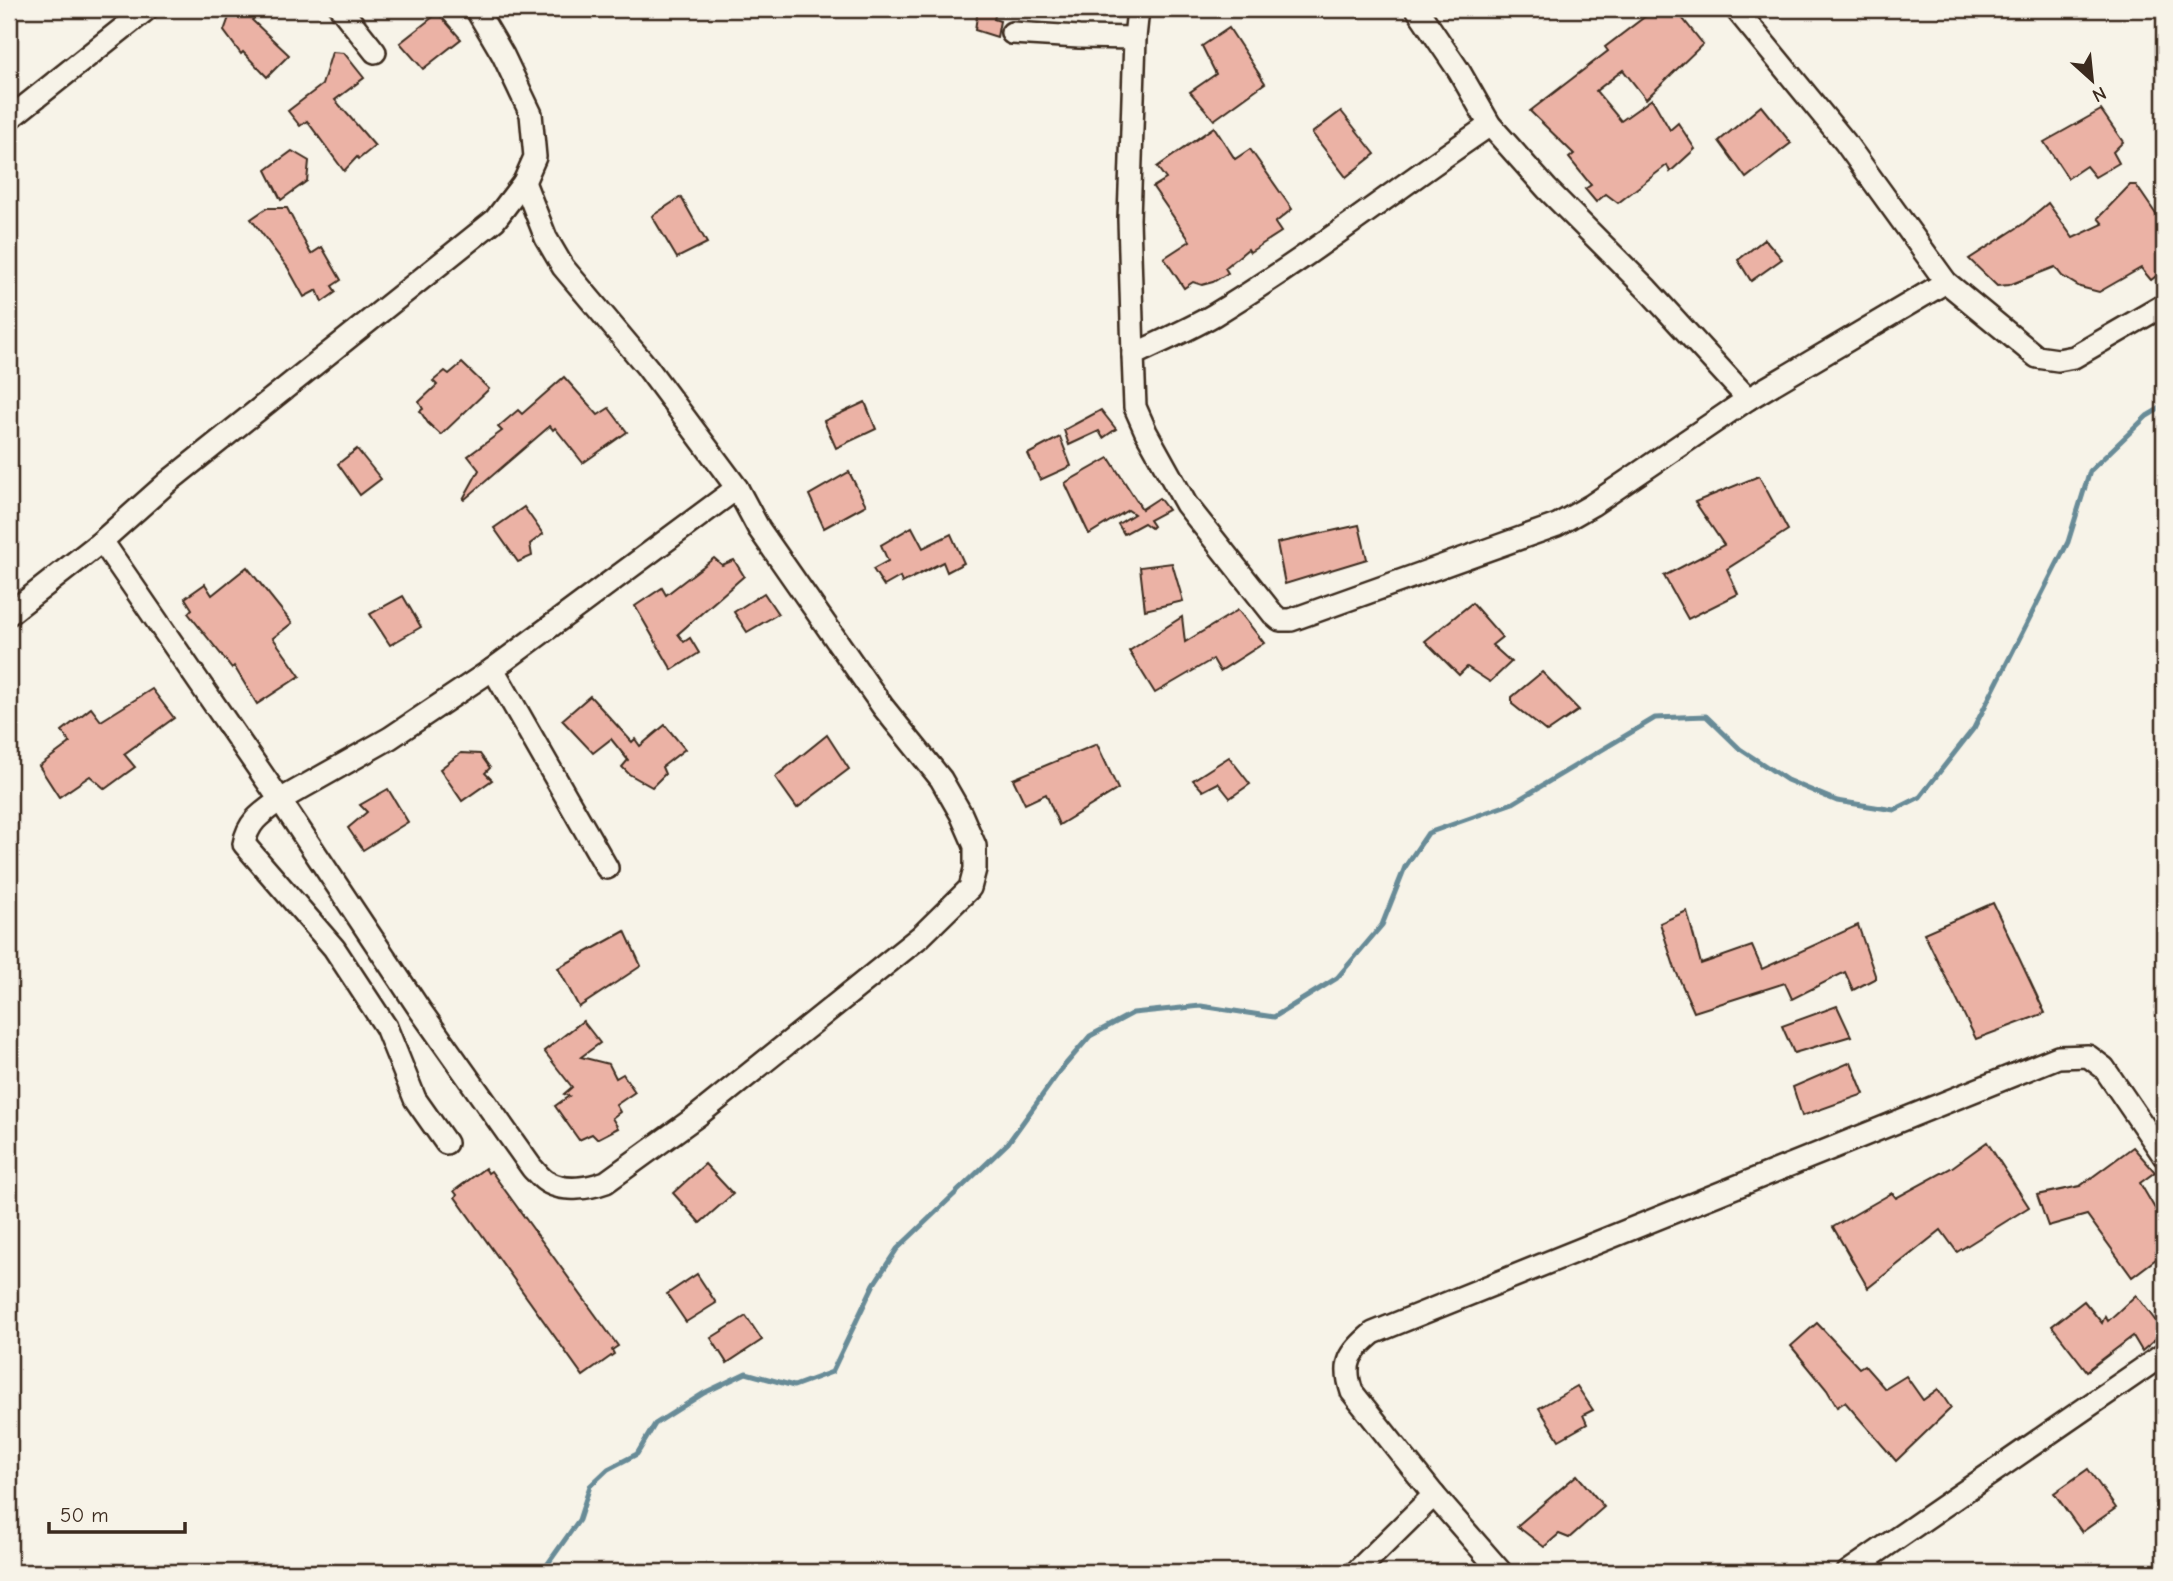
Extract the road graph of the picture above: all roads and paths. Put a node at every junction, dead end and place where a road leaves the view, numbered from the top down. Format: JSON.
{"nodes":[{"id":1,"x":147,"y":9,"type":"edge"},
{"id":2,"x":341,"y":9,"type":"edge"},
{"id":3,"x":476,"y":9,"type":"edge"},
{"id":4,"x":1138,"y":9,"type":"edge"},
{"id":5,"x":1417,"y":9,"type":"edge"},
{"id":6,"x":1736,"y":9,"type":"edge"},
{"id":7,"x":1012,"y":33,"type":"dead end"},
{"id":8,"x":1135,"y":38,"type":"junction"},
{"id":9,"x":375,"y":52,"type":"dead end"},
{"id":10,"x":9,"y":119,"type":"edge"},
{"id":11,"x":1490,"y":125,"type":"junction"},
{"id":12,"x":524,"y":182,"type":"junction"},
{"id":13,"x":1946,"y":282,"type":"junction"},
{"id":14,"x":2164,"y":305,"type":"edge"},
{"id":15,"x":1133,"y":355,"type":"junction"},
{"id":16,"x":1748,"y":399,"type":"junction"},
{"id":17,"x":737,"y":488,"type":"junction"},
{"id":18,"x":102,"y":541,"type":"junction"},
{"id":19,"x":9,"y":614,"type":"edge"},
{"id":20,"x":493,"y":669,"type":"junction"},
{"id":21,"x":280,"y":800,"type":"junction"},
{"id":22,"x":607,"y":868,"type":"dead end"},
{"id":23,"x":446,"y":1143,"type":"dead end"},
{"id":24,"x":2164,"y":1156,"type":"edge"},
{"id":25,"x":2164,"y":1354,"type":"edge"},
{"id":26,"x":1434,"y":1494,"type":"junction"},
{"id":27,"x":1356,"y":1572,"type":"edge"},
{"id":28,"x":1501,"y":1572,"type":"edge"},
{"id":29,"x":1848,"y":1572,"type":"edge"}],
"edges":[{"from":1,"to":10,"type":"street"},
{"from":2,"to":9,"type":"street"},
{"from":3,"to":12,"type":"street"},
{"from":4,"to":8,"type":"street"},
{"from":5,"to":11,"type":"street"},
{"from":6,"to":13,"type":"street"},
{"from":7,"to":8,"type":"street"},
{"from":8,"to":15,"type":"street"},
{"from":11,"to":15,"type":"street"},
{"from":11,"to":16,"type":"street"},
{"from":12,"to":17,"type":"street"},
{"from":12,"to":18,"type":"street"},
{"from":13,"to":14,"type":"street"},
{"from":13,"to":16,"type":"street"},
{"from":15,"to":16,"type":"street"},
{"from":17,"to":20,"type":"street"},
{"from":17,"to":21,"type":"street"},
{"from":18,"to":19,"type":"street"},
{"from":18,"to":21,"type":"street"},
{"from":20,"to":21,"type":"street"},
{"from":20,"to":22,"type":"street"},
{"from":21,"to":23,"type":"street"},
{"from":24,"to":26,"type":"street"},
{"from":25,"to":29,"type":"street"},
{"from":26,"to":27,"type":"street"},
{"from":26,"to":28,"type":"street"}]}
